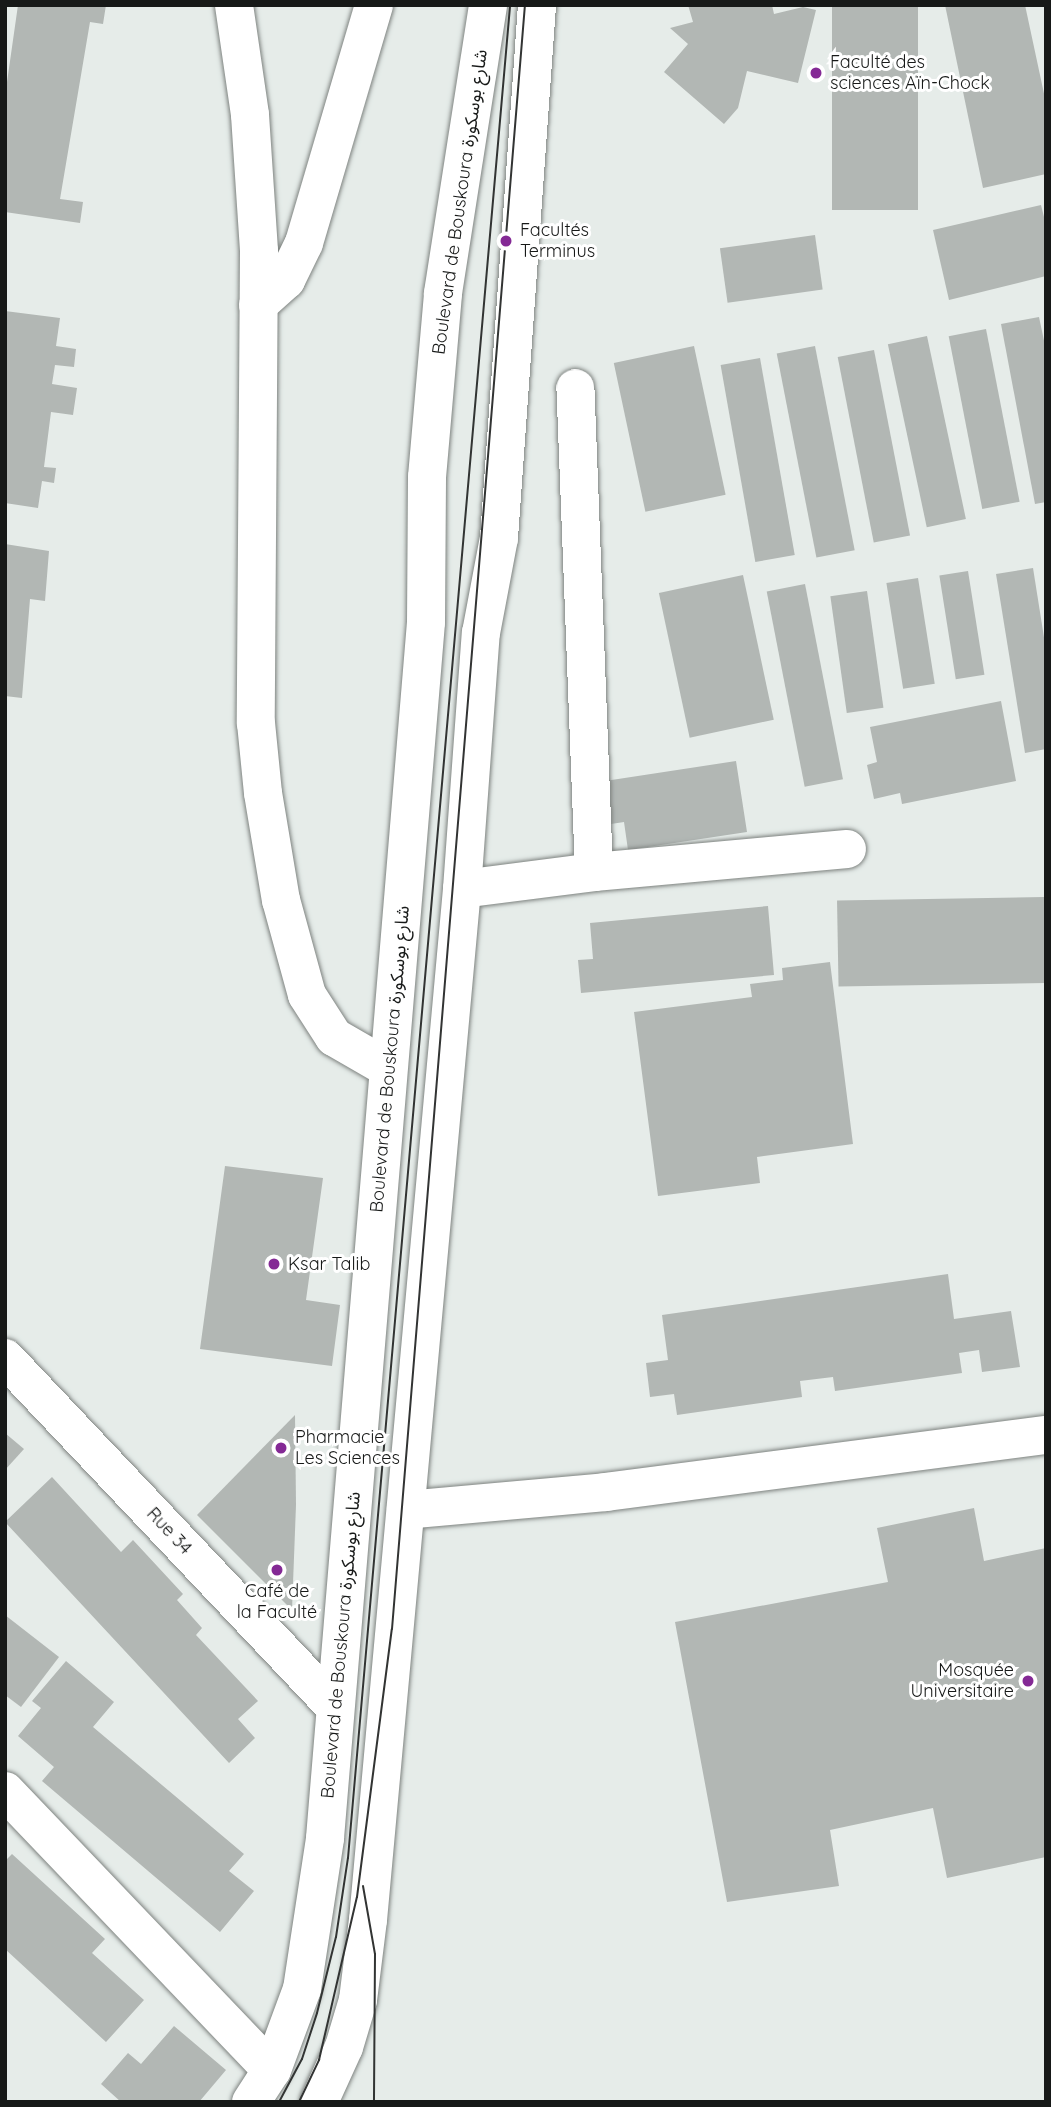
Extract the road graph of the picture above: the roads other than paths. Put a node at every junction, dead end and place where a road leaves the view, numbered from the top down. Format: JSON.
{"nodes":[{"id":1,"x":234,"y":5,"type":"edge"},
{"id":2,"x":374,"y":5,"type":"edge"},
{"id":3,"x":488,"y":5,"type":"edge"},
{"id":4,"x":537,"y":5,"type":"edge"},
{"id":5,"x":258,"y":305,"type":"junction"},
{"id":6,"x":575,"y":388,"type":"dead end"},
{"id":7,"x":847,"y":849,"type":"dead end"},
{"id":8,"x":593,"y":872,"type":"junction"},
{"id":9,"x":462,"y":889,"type":"junction"},
{"id":10,"x":388,"y":1069,"type":"junction"},
{"id":11,"x":5,"y":1358,"type":"edge"},
{"id":12,"x":1046,"y":1435,"type":"edge"},
{"id":13,"x":406,"y":1510,"type":"junction"},
{"id":14,"x":333,"y":1705,"type":"junction"},
{"id":15,"x":5,"y":1791,"type":"edge"},
{"id":16,"x":272,"y":2070,"type":"junction"},
{"id":17,"x":326,"y":2099,"type":"edge"},
{"id":18,"x":251,"y":2102,"type":"edge"}],
"edges":[{"from":1,"to":5,"type":"street"},
{"from":2,"to":5,"type":"street"},
{"from":3,"to":10,"type":"street","name":"Boulevard de Bouskoura شارع بوسكورة"},
{"from":4,"to":9,"type":"street"},
{"from":5,"to":10,"type":"street"},
{"from":6,"to":8,"type":"street"},
{"from":7,"to":8,"type":"street"},
{"from":8,"to":9,"type":"street"},
{"from":9,"to":13,"type":"street"},
{"from":10,"to":14,"type":"street","name":"Boulevard de Bouskoura شارع بوسكورة"},
{"from":11,"to":14,"type":"street","name":"Rue 34"},
{"from":12,"to":13,"type":"street"},
{"from":13,"to":17,"type":"street"},
{"from":14,"to":16,"type":"street","name":"Boulevard de Bouskoura شارع بوسكورة"},
{"from":15,"to":16,"type":"street"},
{"from":16,"to":18,"type":"street","name":"Boulevard de Bouskoura شارع بوسكورة"}]}
